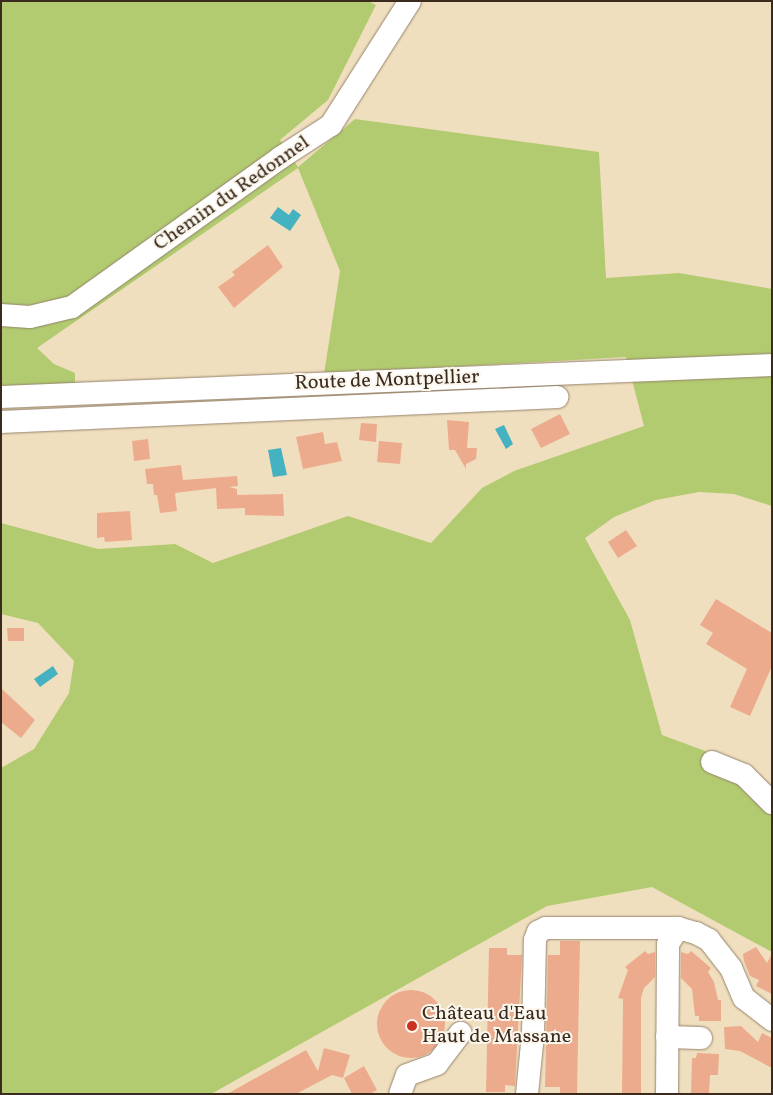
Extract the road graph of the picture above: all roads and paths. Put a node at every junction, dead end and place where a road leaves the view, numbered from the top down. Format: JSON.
{"nodes":[{"id":1,"x":410,"y":1,"type":"edge"},
{"id":2,"x":1,"y":315,"type":"edge"},
{"id":3,"x":772,"y":365,"type":"edge"},
{"id":4,"x":557,"y":397,"type":"dead end"},
{"id":5,"x":1,"y":398,"type":"edge"},
{"id":6,"x":1,"y":422,"type":"edge"},
{"id":7,"x":712,"y":762,"type":"dead end"},
{"id":8,"x":772,"y":804,"type":"edge"},
{"id":9,"x":678,"y":928,"type":"junction"},
{"id":10,"x":772,"y":1020,"type":"edge"},
{"id":11,"x":460,"y":1033,"type":"dead end"},
{"id":12,"x":667,"y":1037,"type":"junction"},
{"id":13,"x":701,"y":1038,"type":"dead end"},
{"id":14,"x":400,"y":1094,"type":"edge"},
{"id":15,"x":527,"y":1094,"type":"edge"},
{"id":16,"x":667,"y":1094,"type":"edge"}],
"edges":[{"from":1,"to":2,"type":"street","name":"Chemin du Redonnel"},
{"from":3,"to":5,"type":"street","name":"Route de Montpellier"},
{"from":4,"to":6,"type":"street"},
{"from":7,"to":8,"type":"street"},
{"from":9,"to":10,"type":"street"},
{"from":9,"to":12,"type":"street"},
{"from":9,"to":15,"type":"street"},
{"from":11,"to":14,"type":"street"},
{"from":12,"to":13,"type":"street"},
{"from":12,"to":16,"type":"street"}]}
